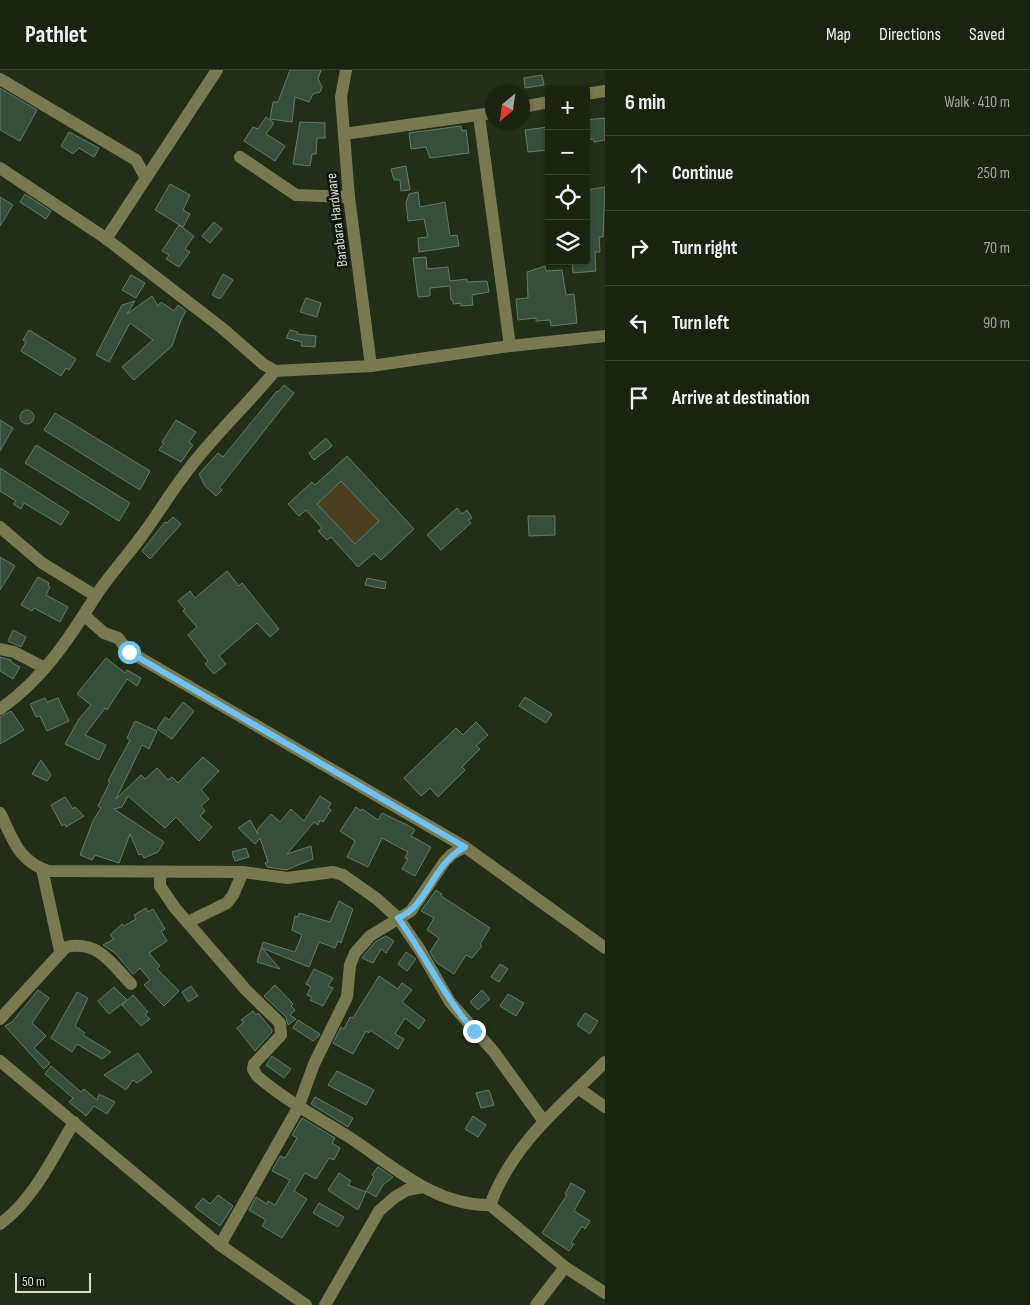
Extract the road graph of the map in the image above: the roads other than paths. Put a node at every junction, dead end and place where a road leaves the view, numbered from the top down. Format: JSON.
{"nodes":[{"id":1,"x":217,"y":70,"type":"edge"},
{"id":2,"x":346,"y":70,"type":"edge"},
{"id":3,"x":0,"y":79,"type":"edge"},
{"id":4,"x":605,"y":91,"type":"edge"},
{"id":5,"x":590,"y":93,"type":"edge"},
{"id":6,"x":545,"y":103,"type":"edge"},
{"id":7,"x":530,"y":106,"type":"edge"},
{"id":8,"x":485,"y":115,"type":"edge"},
{"id":9,"x":479,"y":116,"type":"junction"},
{"id":10,"x":344,"y":134,"type":"junction"},
{"id":11,"x":240,"y":157,"type":"dead end"},
{"id":12,"x":0,"y":168,"type":"edge"},
{"id":13,"x":146,"y":178,"type":"junction"},
{"id":14,"x":349,"y":197,"type":"junction"},
{"id":15,"x":106,"y":239,"type":"junction"},
{"id":16,"x":605,"y":336,"type":"edge"},
{"id":17,"x":510,"y":346,"type":"junction"},
{"id":18,"x":371,"y":366,"type":"junction"},
{"id":19,"x":275,"y":371,"type":"junction"},
{"id":20,"x":0,"y":527,"type":"edge"},
{"id":21,"x":96,"y":596,"type":"junction"},
{"id":22,"x":85,"y":616,"type":"junction"},
{"id":23,"x":0,"y":649,"type":"edge"},
{"id":24,"x":45,"y":668,"type":"junction"},
{"id":25,"x":0,"y":709,"type":"edge"},
{"id":26,"x":0,"y":813,"type":"edge"},
{"id":27,"x":465,"y":847,"type":"junction"},
{"id":28,"x":42,"y":868,"type":"junction"},
{"id":29,"x":243,"y":872,"type":"junction"},
{"id":30,"x":160,"y":873,"type":"junction"},
{"id":31,"x":398,"y":918,"type":"junction"},
{"id":32,"x":188,"y":922,"type":"junction"},
{"id":33,"x":605,"y":948,"type":"edge"},
{"id":34,"x":60,"y":951,"type":"junction"},
{"id":35,"x":131,"y":984,"type":"dead end"},
{"id":36,"x":0,"y":1019,"type":"edge"},
{"id":37,"x":0,"y":1061,"type":"edge"},
{"id":38,"x":605,"y":1062,"type":"edge"},
{"id":39,"x":578,"y":1088,"type":"junction"},
{"id":40,"x":605,"y":1107,"type":"edge"},
{"id":41,"x":298,"y":1108,"type":"junction"},
{"id":42,"x":543,"y":1120,"type":"junction"},
{"id":43,"x":74,"y":1122,"type":"junction"},
{"id":44,"x":423,"y":1187,"type":"junction"},
{"id":45,"x":490,"y":1205,"type":"junction"},
{"id":46,"x":0,"y":1224,"type":"edge"},
{"id":47,"x":220,"y":1245,"type":"junction"},
{"id":48,"x":565,"y":1268,"type":"junction"},
{"id":49,"x":605,"y":1293,"type":"edge"},
{"id":50,"x":306,"y":1305,"type":"edge"},
{"id":51,"x":325,"y":1305,"type":"edge"},
{"id":52,"x":536,"y":1305,"type":"edge"}],
"edges":[{"from":1,"to":13,"type":"street"},
{"from":2,"to":10,"type":"street","name":"Barabara Hardware"},
{"from":3,"to":13,"type":"street"},
{"from":4,"to":5,"type":"street"},
{"from":6,"to":7,"type":"street"},
{"from":8,"to":9,"type":"street"},
{"from":9,"to":10,"type":"street"},
{"from":9,"to":17,"type":"street"},
{"from":10,"to":14,"type":"street","name":"Barabara Hardware"},
{"from":11,"to":14,"type":"street"},
{"from":12,"to":15,"type":"street"},
{"from":13,"to":15,"type":"street"},
{"from":14,"to":18,"type":"street","name":"Barabara Hardware"},
{"from":15,"to":19,"type":"street"},
{"from":16,"to":17,"type":"street"},
{"from":17,"to":18,"type":"street"},
{"from":18,"to":19,"type":"street"},
{"from":19,"to":21,"type":"street"},
{"from":20,"to":21,"type":"street"},
{"from":21,"to":22,"type":"street"},
{"from":22,"to":24,"type":"street"},
{"from":22,"to":27,"type":"street"},
{"from":23,"to":24,"type":"street"},
{"from":24,"to":25,"type":"street"},
{"from":26,"to":28,"type":"street"},
{"from":27,"to":31,"type":"street"},
{"from":27,"to":33,"type":"street"},
{"from":28,"to":30,"type":"street"},
{"from":28,"to":34,"type":"street"},
{"from":29,"to":30,"type":"street"},
{"from":29,"to":31,"type":"street"},
{"from":29,"to":32,"type":"street"},
{"from":30,"to":32,"type":"street"},
{"from":31,"to":41,"type":"street"},
{"from":31,"to":42,"type":"street"},
{"from":32,"to":41,"type":"street"},
{"from":34,"to":35,"type":"street"},
{"from":34,"to":36,"type":"street"},
{"from":37,"to":43,"type":"street"},
{"from":38,"to":39,"type":"street"},
{"from":39,"to":40,"type":"street"},
{"from":39,"to":42,"type":"street"},
{"from":41,"to":44,"type":"street"},
{"from":41,"to":47,"type":"street"},
{"from":42,"to":45,"type":"street"},
{"from":43,"to":46,"type":"street"},
{"from":43,"to":47,"type":"street"},
{"from":44,"to":45,"type":"street"},
{"from":44,"to":51,"type":"street"},
{"from":45,"to":48,"type":"street"},
{"from":47,"to":50,"type":"street"},
{"from":48,"to":49,"type":"street"},
{"from":48,"to":52,"type":"street"}]}
